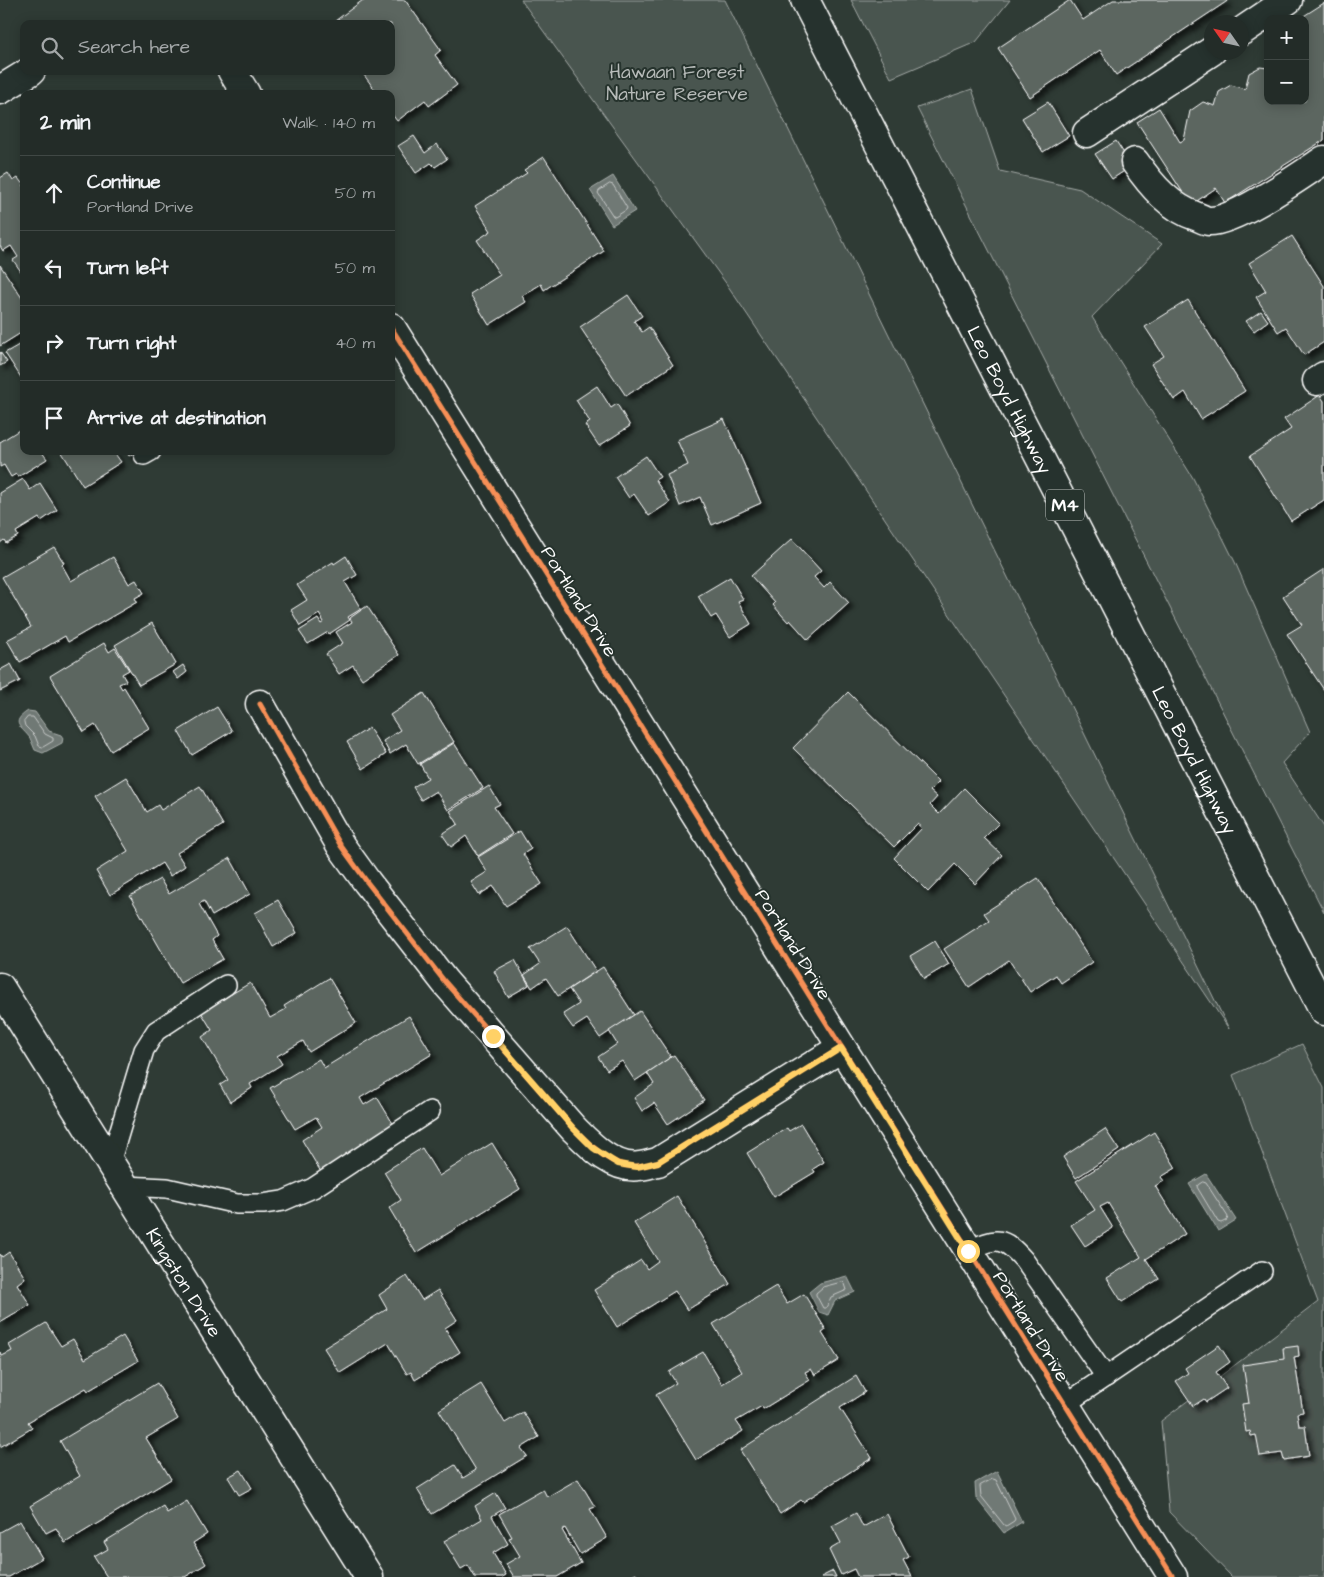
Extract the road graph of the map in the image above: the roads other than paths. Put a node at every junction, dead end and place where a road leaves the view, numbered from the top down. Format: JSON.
{"nodes":[{"id":1,"x":805,"y":0,"type":"edge"},
{"id":2,"x":1288,"y":0,"type":"edge"},
{"id":3,"x":1249,"y":26,"type":"edge"},
{"id":4,"x":1204,"y":55,"type":"edge"},
{"id":5,"x":24,"y":75,"type":"edge"},
{"id":6,"x":234,"y":75,"type":"edge"},
{"id":7,"x":0,"y":90,"type":"edge"},
{"id":8,"x":244,"y":90,"type":"edge"},
{"id":9,"x":1087,"y":133,"type":"dead end"},
{"id":10,"x":1324,"y":160,"type":"edge"},
{"id":11,"x":1135,"y":162,"type":"dead end"},
{"id":12,"x":395,"y":333,"type":"edge"},
{"id":13,"x":260,"y":704,"type":"dead end"},
{"id":14,"x":226,"y":985,"type":"dead end"},
{"id":15,"x":0,"y":987,"type":"edge"},
{"id":16,"x":1324,"y":1011,"type":"edge"},
{"id":17,"x":841,"y":1048,"type":"junction"},
{"id":18,"x":430,"y":1110,"type":"dead end"},
{"id":19,"x":117,"y":1174,"type":"junction"},
{"id":20,"x":968,"y":1251,"type":"junction"},
{"id":21,"x":1262,"y":1271,"type":"dead end"},
{"id":22,"x":1106,"y":1377,"type":"junction"},
{"id":23,"x":1064,"y":1405,"type":"junction"},
{"id":24,"x":369,"y":1577,"type":"edge"},
{"id":25,"x":1173,"y":1577,"type":"edge"}],
"edges":[{"from":1,"to":16,"type":"street","name":"Leo Boyd Highway","number":"M4"},
{"from":2,"to":3,"type":"street"},
{"from":4,"to":9,"type":"street"},
{"from":5,"to":7,"type":"street"},
{"from":6,"to":8,"type":"street"},
{"from":10,"to":11,"type":"street"},
{"from":12,"to":17,"type":"street","name":"Portland Drive"},
{"from":13,"to":17,"type":"street"},
{"from":14,"to":19,"type":"lane"},
{"from":15,"to":19,"type":"street","name":"Kingston Drive"},
{"from":17,"to":20,"type":"street","name":"Portland Drive"},
{"from":18,"to":19,"type":"lane"},
{"from":19,"to":24,"type":"street","name":"Kingston Drive"},
{"from":20,"to":22,"type":"lane"},
{"from":20,"to":23,"type":"street","name":"Portland Drive"},
{"from":21,"to":22,"type":"lane"},
{"from":22,"to":23,"type":"lane"},
{"from":23,"to":25,"type":"street","name":"Portland Drive"}]}
